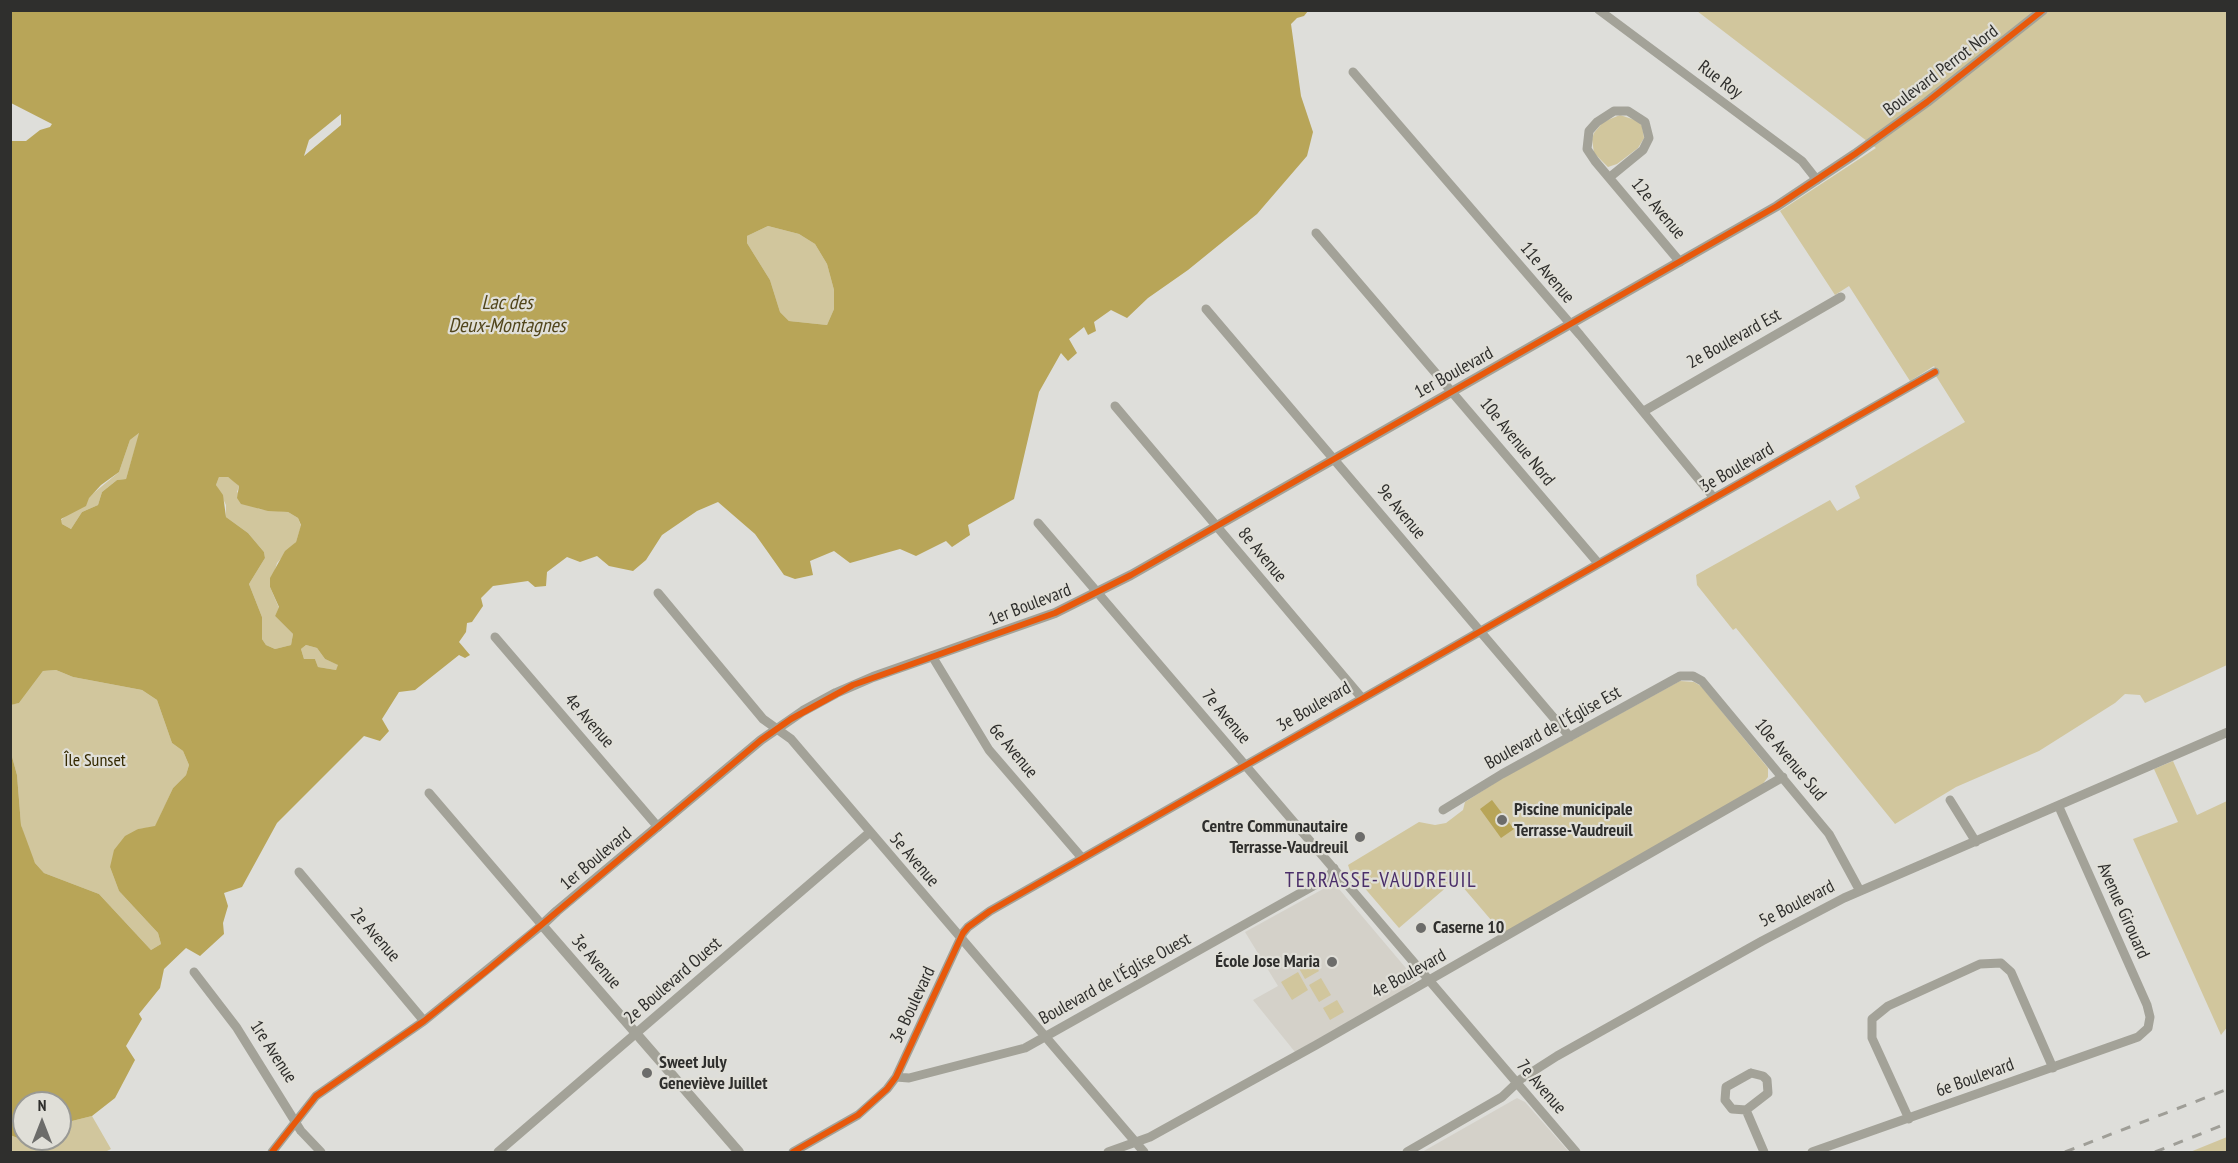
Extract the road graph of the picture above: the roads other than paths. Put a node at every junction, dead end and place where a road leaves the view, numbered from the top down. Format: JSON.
{"nodes":[{"id":1,"x":1599,"y":10,"type":"edge"},
{"id":2,"x":2043,"y":10,"type":"edge"},
{"id":3,"x":1353,"y":72,"type":"dead end"},
{"id":4,"x":1855,"y":154,"type":"joint"},
{"id":5,"x":1610,"y":177,"type":"junction"},
{"id":6,"x":1817,"y":180,"type":"junction"},
{"id":7,"x":1316,"y":233,"type":"dead end"},
{"id":8,"x":1680,"y":262,"type":"junction"},
{"id":9,"x":1841,"y":297,"type":"dead end"},
{"id":10,"x":1206,"y":309,"type":"dead end"},
{"id":11,"x":1570,"y":325,"type":"junction"},
{"id":12,"x":1935,"y":372,"type":"dead end"},
{"id":13,"x":1452,"y":391,"type":"junction"},
{"id":14,"x":1115,"y":406,"type":"dead end"},
{"id":15,"x":1644,"y":411,"type":"junction"},
{"id":16,"x":1334,"y":459,"type":"junction"},
{"id":17,"x":1714,"y":498,"type":"junction"},
{"id":18,"x":1038,"y":523,"type":"dead end"},
{"id":19,"x":1216,"y":526,"type":"junction"},
{"id":20,"x":1598,"y":563,"type":"junction"},
{"id":21,"x":658,"y":593,"type":"dead end"},
{"id":22,"x":1098,"y":593,"type":"junction"},
{"id":23,"x":1479,"y":631,"type":"junction"},
{"id":24,"x":495,"y":637,"type":"dead end"},
{"id":25,"x":932,"y":656,"type":"junction"},
{"id":26,"x":1680,"y":676,"type":"joint"},
{"id":27,"x":1361,"y":698,"type":"junction"},
{"id":28,"x":777,"y":729,"type":"junction"},
{"id":29,"x":2228,"y":732,"type":"edge"},
{"id":30,"x":1570,"y":737,"type":"junction"},
{"id":31,"x":1245,"y":765,"type":"junction"},
{"id":32,"x":1783,"y":777,"type":"junction"},
{"id":33,"x":429,"y":793,"type":"dead end"},
{"id":34,"x":1950,"y":800,"type":"dead end"},
{"id":35,"x":2059,"y":807,"type":"junction"},
{"id":36,"x":1443,"y":810,"type":"dead end"},
{"id":37,"x":658,"y":826,"type":"junction"},
{"id":38,"x":869,"y":833,"type":"junction"},
{"id":39,"x":1976,"y":842,"type":"junction"},
{"id":40,"x":1082,"y":858,"type":"junction"},
{"id":41,"x":1334,"y":868,"type":"junction"},
{"id":42,"x":299,"y":872,"type":"dead end"},
{"id":43,"x":1860,"y":891,"type":"junction"},
{"id":44,"x":542,"y":925,"type":"junction"},
{"id":45,"x":960,"y":939,"type":"junction"},
{"id":46,"x":194,"y":972,"type":"dead end"},
{"id":47,"x":1430,"y":981,"type":"junction"},
{"id":48,"x":424,"y":1021,"type":"junction"},
{"id":49,"x":2146,"y":1030,"type":"joint"},
{"id":50,"x":637,"y":1034,"type":"junction"},
{"id":51,"x":1045,"y":1038,"type":"junction"},
{"id":52,"x":2052,"y":1068,"type":"junction"},
{"id":53,"x":896,"y":1077,"type":"junction"},
{"id":54,"x":1516,"y":1083,"type":"junction"},
{"id":55,"x":1746,"y":1110,"type":"junction"},
{"id":56,"x":1909,"y":1119,"type":"junction"},
{"id":57,"x":296,"y":1120,"type":"junction"},
{"id":58,"x":1134,"y":1142,"type":"junction"},
{"id":59,"x":272,"y":1152,"type":"edge"},
{"id":60,"x":321,"y":1152,"type":"edge"},
{"id":61,"x":498,"y":1152,"type":"edge"},
{"id":62,"x":739,"y":1152,"type":"edge"},
{"id":63,"x":793,"y":1152,"type":"edge"},
{"id":64,"x":1108,"y":1152,"type":"edge"},
{"id":65,"x":1144,"y":1152,"type":"edge"},
{"id":66,"x":1407,"y":1152,"type":"edge"},
{"id":67,"x":1576,"y":1152,"type":"edge"},
{"id":68,"x":1764,"y":1152,"type":"edge"},
{"id":69,"x":1812,"y":1152,"type":"edge"}],
"edges":[{"from":1,"to":6,"type":"street","name":"Rue Roy"},
{"from":2,"to":4,"type":"street","name":"Boulevard Perrot Nord"},
{"from":3,"to":11,"type":"street","name":"11e Avenue"},
{"from":4,"to":6,"type":"street","name":"1er Boulevard"},
{"from":5,"to":5,"type":"street","name":"12e Avenue"},
{"from":5,"to":8,"type":"street","name":"12e Avenue"},
{"from":6,"to":8,"type":"street","name":"1er Boulevard"},
{"from":7,"to":13,"type":"street","name":"10e Avenue Nord"},
{"from":8,"to":11,"type":"street","name":"1er Boulevard"},
{"from":9,"to":15,"type":"street","name":"2e Boulevard Est"},
{"from":10,"to":16,"type":"street","name":"9e Avenue"},
{"from":11,"to":13,"type":"street","name":"1er Boulevard"},
{"from":11,"to":15,"type":"street","name":"11e Avenue"},
{"from":12,"to":17,"type":"street","name":"3e Boulevard"},
{"from":13,"to":16,"type":"street","name":"1er Boulevard"},
{"from":13,"to":20,"type":"street","name":"10e Avenue Nord"},
{"from":14,"to":19,"type":"street","name":"8e Avenue"},
{"from":15,"to":17,"type":"street","name":"11e Avenue"},
{"from":16,"to":19,"type":"street","name":"1er Boulevard"},
{"from":16,"to":23,"type":"street","name":"9e Avenue"},
{"from":17,"to":20,"type":"street","name":"3e Boulevard"},
{"from":18,"to":22,"type":"street","name":"7e Avenue"},
{"from":19,"to":22,"type":"street","name":"1er Boulevard"},
{"from":19,"to":27,"type":"street","name":"8e Avenue"},
{"from":20,"to":23,"type":"street","name":"3e Boulevard"},
{"from":21,"to":28,"type":"street","name":"5e Avenue"},
{"from":22,"to":25,"type":"street","name":"1er Boulevard"},
{"from":22,"to":31,"type":"street","name":"7e Avenue"},
{"from":23,"to":27,"type":"street","name":"3e Boulevard"},
{"from":23,"to":30,"type":"street","name":"9e Avenue"},
{"from":24,"to":37,"type":"street","name":"4e Avenue"},
{"from":25,"to":28,"type":"street","name":"1er Boulevard"},
{"from":25,"to":40,"type":"street","name":"6e Avenue"},
{"from":26,"to":30,"type":"street","name":"Boulevard de l'Église Est"},
{"from":26,"to":32,"type":"street","name":"10e Avenue Sud"},
{"from":27,"to":31,"type":"street","name":"3e Boulevard"},
{"from":28,"to":37,"type":"street","name":"1er Boulevard"},
{"from":28,"to":38,"type":"street","name":"5e Avenue"},
{"from":29,"to":35,"type":"street","name":"5e Boulevard"},
{"from":30,"to":36,"type":"street","name":"Boulevard de l'Église Est"},
{"from":31,"to":40,"type":"street","name":"3e Boulevard"},
{"from":31,"to":41,"type":"street","name":"7e Avenue"},
{"from":32,"to":43,"type":"street","name":"10e Avenue Sud"},
{"from":32,"to":47,"type":"street","name":"4e Boulevard"},
{"from":33,"to":44,"type":"street","name":"3e Avenue"},
{"from":34,"to":39,"type":"street"},
{"from":35,"to":39,"type":"street","name":"5e Boulevard"},
{"from":35,"to":49,"type":"street","name":"Avenue Girouard"},
{"from":37,"to":44,"type":"street","name":"1er Boulevard"},
{"from":38,"to":45,"type":"street","name":"5e Avenue"},
{"from":38,"to":50,"type":"street","name":"2e Boulevard Ouest"},
{"from":39,"to":43,"type":"street","name":"5e Boulevard"},
{"from":40,"to":45,"type":"street","name":"3e Boulevard"},
{"from":41,"to":47,"type":"street","name":"7e Avenue"},
{"from":41,"to":51,"type":"street","name":"Boulevard de l'Église Ouest"},
{"from":42,"to":48,"type":"street","name":"2e Avenue"},
{"from":43,"to":54,"type":"street","name":"5e Boulevard"},
{"from":44,"to":48,"type":"street","name":"1er Boulevard"},
{"from":44,"to":50,"type":"street","name":"3e Avenue"},
{"from":45,"to":51,"type":"street","name":"5e Avenue"},
{"from":45,"to":53,"type":"street","name":"3e Boulevard"},
{"from":46,"to":57,"type":"street","name":"1re Avenue"},
{"from":47,"to":54,"type":"street","name":"7e Avenue"},
{"from":47,"to":58,"type":"street","name":"4e Boulevard"},
{"from":48,"to":57,"type":"street","name":"1er Boulevard"},
{"from":49,"to":52,"type":"street","name":"6e Boulevard"},
{"from":50,"to":61,"type":"street","name":"2e Boulevard Ouest"},
{"from":50,"to":62,"type":"street","name":"3e Avenue"},
{"from":51,"to":53,"type":"street","name":"Boulevard de l'Église Ouest"},
{"from":51,"to":58,"type":"street","name":"5e Avenue"},
{"from":52,"to":56,"type":"street","name":"6e Boulevard"},
{"from":52,"to":56,"type":"street"},
{"from":53,"to":63,"type":"street","name":"3e Boulevard"},
{"from":54,"to":66,"type":"street","name":"5e Boulevard"},
{"from":54,"to":67,"type":"street","name":"7e Avenue"},
{"from":55,"to":55,"type":"street"},
{"from":55,"to":68,"type":"street"},
{"from":56,"to":69,"type":"street","name":"6e Boulevard"},
{"from":57,"to":59,"type":"street","name":"1er Boulevard"},
{"from":57,"to":60,"type":"street","name":"1re Avenue"},
{"from":58,"to":64,"type":"street","name":"4e Boulevard"},
{"from":58,"to":65,"type":"street","name":"5e Avenue"}]}
